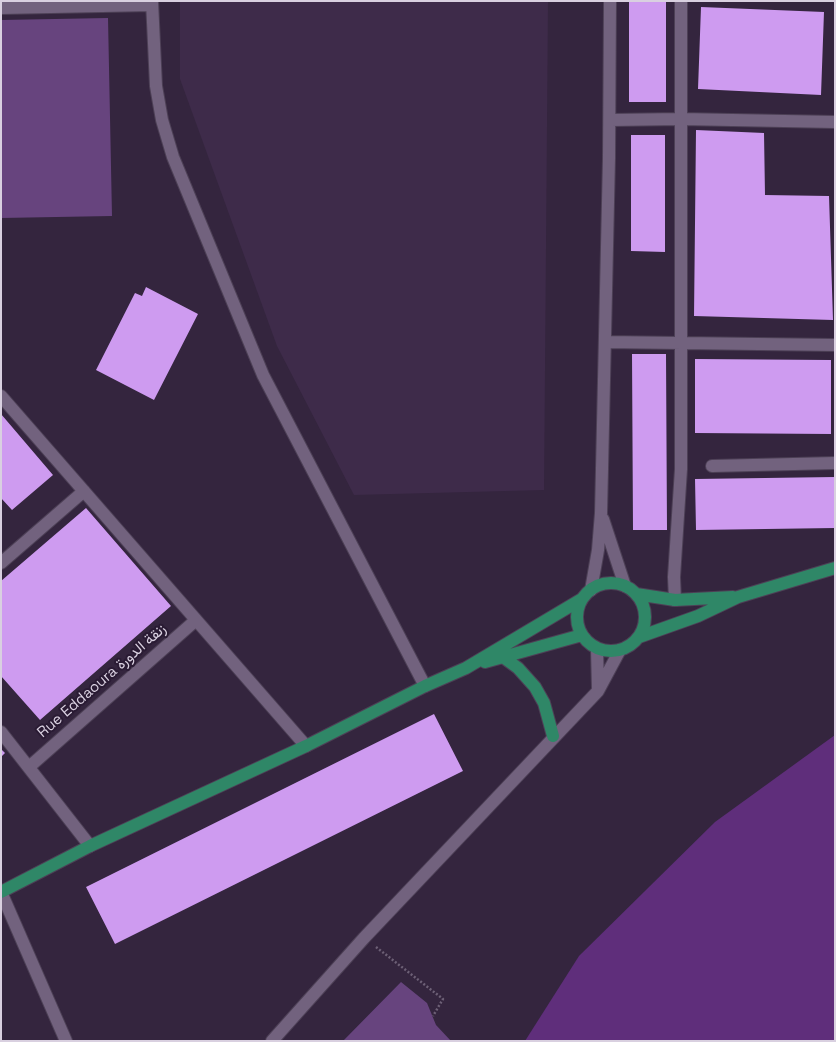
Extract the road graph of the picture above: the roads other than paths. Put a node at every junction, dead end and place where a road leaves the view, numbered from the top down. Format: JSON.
{"nodes":[{"id":1,"x":610,"y":1,"type":"edge"},
{"id":2,"x":681,"y":1,"type":"edge"},
{"id":3,"x":152,"y":3,"type":"edge"},
{"id":4,"x":1,"y":8,"type":"edge"},
{"id":5,"x":681,"y":119,"type":"junction"},
{"id":6,"x":610,"y":120,"type":"junction"},
{"id":7,"x":835,"y":122,"type":"edge"},
{"id":8,"x":605,"y":342,"type":"junction"},
{"id":9,"x":681,"y":343,"type":"junction"},
{"id":10,"x":835,"y":345,"type":"edge"},
{"id":11,"x":1,"y":396,"type":"edge"},
{"id":12,"x":835,"y":463,"type":"edge"},
{"id":13,"x":712,"y":466,"type":"dead end"},
{"id":14,"x":84,"y":491,"type":"junction"},
{"id":15,"x":601,"y":513,"type":"junction"},
{"id":16,"x":1,"y":563,"type":"edge"},
{"id":17,"x":835,"y":568,"type":"edge"},
{"id":18,"x":624,"y":586,"type":"junction"},
{"id":19,"x":586,"y":594,"type":"junction"},
{"id":20,"x":636,"y":594,"type":"junction"},
{"id":21,"x":738,"y":597,"type":"junction"},
{"id":22,"x":675,"y":600,"type":"junction"},
{"id":23,"x":196,"y":620,"type":"junction"},
{"id":24,"x":582,"y":635,"type":"junction"},
{"id":25,"x":639,"y":638,"type":"junction"},
{"id":26,"x":597,"y":649,"type":"junction"},
{"id":27,"x":620,"y":650,"type":"junction"},
{"id":28,"x":503,"y":657,"type":"junction"},
{"id":29,"x":466,"y":668,"type":"junction"},
{"id":30,"x":425,"y":686,"type":"junction"},
{"id":31,"x":598,"y":691,"type":"junction"},
{"id":32,"x":1,"y":732,"type":"edge"},
{"id":33,"x":553,"y":736,"type":"junction"},
{"id":34,"x":306,"y":746,"type":"junction"},
{"id":35,"x":29,"y":767,"type":"junction"},
{"id":36,"x":90,"y":846,"type":"junction"},
{"id":37,"x":1,"y":892,"type":"edge"},
{"id":38,"x":66,"y":1041,"type":"edge"},
{"id":39,"x":272,"y":1041,"type":"edge"}],
"edges":[{"from":1,"to":6,"type":"street"},
{"from":2,"to":5,"type":"street"},
{"from":3,"to":4,"type":"street"},
{"from":3,"to":30,"type":"street"},
{"from":5,"to":6,"type":"street"},
{"from":5,"to":7,"type":"street"},
{"from":5,"to":9,"type":"street"},
{"from":6,"to":8,"type":"street"},
{"from":8,"to":9,"type":"street"},
{"from":8,"to":15,"type":"street"},
{"from":9,"to":10,"type":"street"},
{"from":9,"to":22,"type":"street"},
{"from":11,"to":14,"type":"street"},
{"from":12,"to":13,"type":"street"},
{"from":14,"to":16,"type":"street"},
{"from":14,"to":23,"type":"street"},
{"from":15,"to":18,"type":"street"},
{"from":15,"to":19,"type":"street"},
{"from":17,"to":21,"type":"main road"},
{"from":18,"to":19,"type":"main road"},
{"from":18,"to":20,"type":"main road"},
{"from":19,"to":24,"type":"main road"},
{"from":19,"to":29,"type":"main road"},
{"from":20,"to":22,"type":"main road"},
{"from":20,"to":25,"type":"main road"},
{"from":21,"to":22,"type":"main road"},
{"from":21,"to":25,"type":"main road"},
{"from":23,"to":34,"type":"street"},
{"from":23,"to":35,"type":"street","name":"Rue Eddaoura زنقة الدورة"},
{"from":24,"to":26,"type":"main road"},
{"from":24,"to":28,"type":"main road"},
{"from":25,"to":27,"type":"main road"},
{"from":26,"to":27,"type":"main road"},
{"from":26,"to":31,"type":"street"},
{"from":27,"to":31,"type":"street"},
{"from":28,"to":29,"type":"main road"},
{"from":28,"to":33,"type":"main road"},
{"from":29,"to":30,"type":"main road"},
{"from":30,"to":34,"type":"main road"},
{"from":31,"to":33,"type":"street"},
{"from":32,"to":35,"type":"street"},
{"from":33,"to":39,"type":"street"},
{"from":34,"to":36,"type":"main road"},
{"from":35,"to":36,"type":"street"},
{"from":36,"to":37,"type":"main road"},
{"from":37,"to":38,"type":"street"}]}
